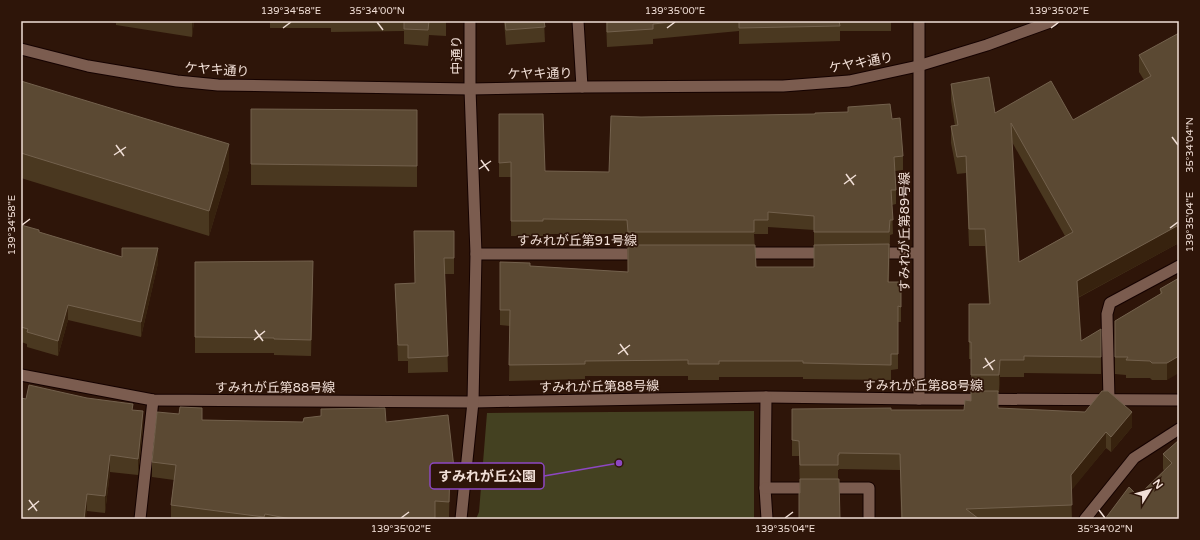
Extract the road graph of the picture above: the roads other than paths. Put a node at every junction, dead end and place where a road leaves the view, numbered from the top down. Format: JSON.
{"nodes":[{"id":1,"x":470,"y":21,"type":"edge"},
{"id":2,"x":578,"y":21,"type":"edge"},
{"id":3,"x":919,"y":21,"type":"edge"},
{"id":4,"x":1053,"y":21,"type":"edge"},
{"id":5,"x":21,"y":49,"type":"edge"},
{"id":6,"x":918,"y":66,"type":"junction"},
{"id":7,"x":582,"y":86,"type":"junction"},
{"id":8,"x":470,"y":88,"type":"junction"},
{"id":9,"x":918,"y":252,"type":"junction"},
{"id":10,"x":729,"y":253,"type":"edge"},
{"id":11,"x":839,"y":253,"type":"edge"},
{"id":12,"x":863,"y":253,"type":"edge"},
{"id":13,"x":476,"y":254,"type":"junction"},
{"id":14,"x":650,"y":254,"type":"edge"},
{"id":15,"x":1179,"y":266,"type":"edge"},
{"id":16,"x":21,"y":375,"type":"edge"},
{"id":17,"x":766,"y":397,"type":"junction"},
{"id":18,"x":918,"y":399,"type":"junction"},
{"id":19,"x":153,"y":400,"type":"junction"},
{"id":20,"x":1109,"y":400,"type":"junction"},
{"id":21,"x":1179,"y":400,"type":"edge"},
{"id":22,"x":473,"y":402,"type":"junction"},
{"id":23,"x":1179,"y":429,"type":"edge"},
{"id":24,"x":765,"y":488,"type":"junction"},
{"id":25,"x":140,"y":519,"type":"edge"},
{"id":26,"x":461,"y":519,"type":"edge"},
{"id":27,"x":766,"y":519,"type":"edge"},
{"id":28,"x":869,"y":519,"type":"edge"},
{"id":29,"x":1085,"y":519,"type":"edge"}],
"edges":[{"from":1,"to":8,"type":"street","name":"中通り"},
{"from":2,"to":7,"type":"street"},
{"from":3,"to":6,"type":"street","name":"すみれが丘第89号線"},
{"from":4,"to":6,"type":"street","name":"ケヤキ通り"},
{"from":5,"to":8,"type":"street","name":"ケヤキ通り"},
{"from":6,"to":7,"type":"street","name":"ケヤキ通り"},
{"from":6,"to":9,"type":"street","name":"すみれが丘第89号線"},
{"from":7,"to":8,"type":"street","name":"ケヤキ通り"},
{"from":8,"to":13,"type":"street","name":"中通り"},
{"from":9,"to":12,"type":"street"},
{"from":9,"to":18,"type":"street","name":"すみれが丘第89号線"},
{"from":10,"to":11,"type":"street"},
{"from":13,"to":14,"type":"street","name":"すみれが丘第91号線"},
{"from":13,"to":22,"type":"street","name":"中通り"},
{"from":15,"to":20,"type":"street"},
{"from":16,"to":19,"type":"street","name":"すみれが丘第88号線"},
{"from":17,"to":18,"type":"street","name":"すみれが丘第88号線"},
{"from":17,"to":22,"type":"street","name":"すみれが丘第88号線"},
{"from":17,"to":24,"type":"street"},
{"from":18,"to":20,"type":"street","name":"すみれが丘第88号線"},
{"from":19,"to":22,"type":"street","name":"すみれが丘第88号線"},
{"from":19,"to":25,"type":"street"},
{"from":20,"to":21,"type":"street","name":"すみれが丘第88号線"},
{"from":22,"to":26,"type":"street","name":"中通り"},
{"from":23,"to":29,"type":"street"},
{"from":24,"to":27,"type":"street"},
{"from":24,"to":28,"type":"street"}]}
